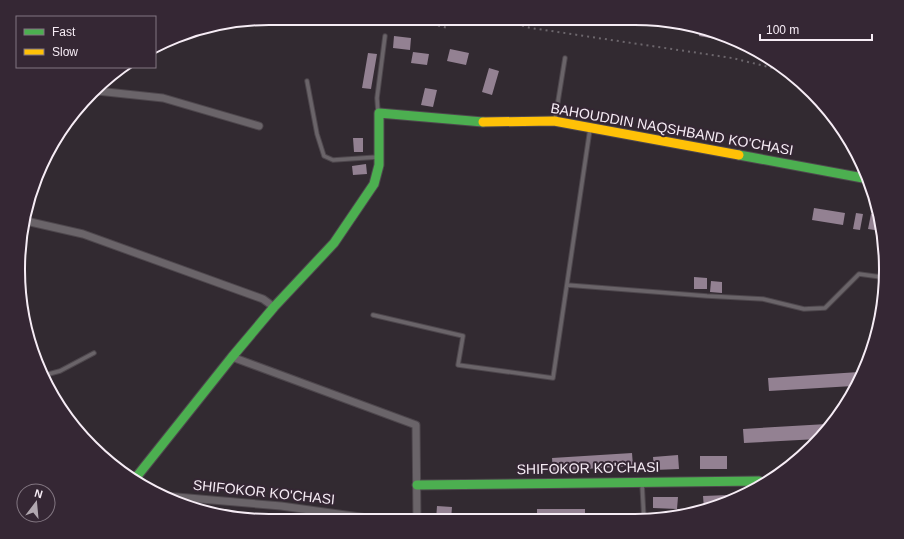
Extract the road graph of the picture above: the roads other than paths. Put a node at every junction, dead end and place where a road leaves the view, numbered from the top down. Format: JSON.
{"nodes":[{"id":1,"x":385,"y":36,"type":"dead end"},
{"id":2,"x":565,"y":58,"type":"dead end"},
{"id":3,"x":308,"y":81,"type":"dead end"},
{"id":4,"x":102,"y":92,"type":"edge"},
{"id":5,"x":379,"y":113,"type":"junction"},
{"id":6,"x":554,"y":121,"type":"junction"},
{"id":7,"x":260,"y":126,"type":"dead end"},
{"id":8,"x":590,"y":128,"type":"junction"},
{"id":9,"x":379,"y":157,"type":"junction"},
{"id":10,"x":861,"y":178,"type":"edge"},
{"id":11,"x":30,"y":222,"type":"edge"},
{"id":12,"x":879,"y":277,"type":"edge"},
{"id":13,"x":567,"y":285,"type":"junction"},
{"id":14,"x":274,"y":307,"type":"junction"},
{"id":15,"x":373,"y":314,"type":"dead end"},
{"id":16,"x":94,"y":353,"type":"dead end"},
{"id":17,"x":232,"y":357,"type":"junction"},
{"id":18,"x":48,"y":374,"type":"edge"},
{"id":19,"x":138,"y":475,"type":"edge"},
{"id":20,"x":642,"y":482,"type":"junction"},
{"id":21,"x":754,"y":483,"type":"edge"},
{"id":22,"x":417,"y":485,"type":"junction"},
{"id":23,"x":182,"y":497,"type":"edge"},
{"id":24,"x":644,"y":513,"type":"edge"},
{"id":25,"x":339,"y":514,"type":"edge"},
{"id":26,"x":417,"y":514,"type":"edge"}],
"edges":[{"from":1,"to":5,"type":"lane"},
{"from":2,"to":6,"type":"lane"},
{"from":3,"to":9,"type":"lane"},
{"from":4,"to":7,"type":"street"},
{"from":5,"to":6,"type":"street","name":"BAHOUDDIN NAQSHBAND KO'CHASI"},
{"from":5,"to":9,"type":"street"},
{"from":6,"to":8,"type":"street","name":"BAHOUDDIN NAQSHBAND KO'CHASI"},
{"from":8,"to":10,"type":"street","name":"BAHOUDDIN NAQSHBAND KO'CHASI"},
{"from":8,"to":13,"type":"lane"},
{"from":9,"to":14,"type":"street"},
{"from":11,"to":14,"type":"street"},
{"from":12,"to":13,"type":"lane"},
{"from":13,"to":15,"type":"lane"},
{"from":14,"to":17,"type":"street"},
{"from":16,"to":18,"type":"lane"},
{"from":17,"to":19,"type":"street"},
{"from":17,"to":22,"type":"street"},
{"from":20,"to":21,"type":"street","name":"SHIFOKOR KO'CHASI"},
{"from":20,"to":22,"type":"street","name":"SHIFOKOR KO'CHASI"},
{"from":20,"to":24,"type":"lane"},
{"from":22,"to":26,"type":"street"},
{"from":23,"to":25,"type":"street","name":"SHIFOKOR KO'CHASI"}]}
